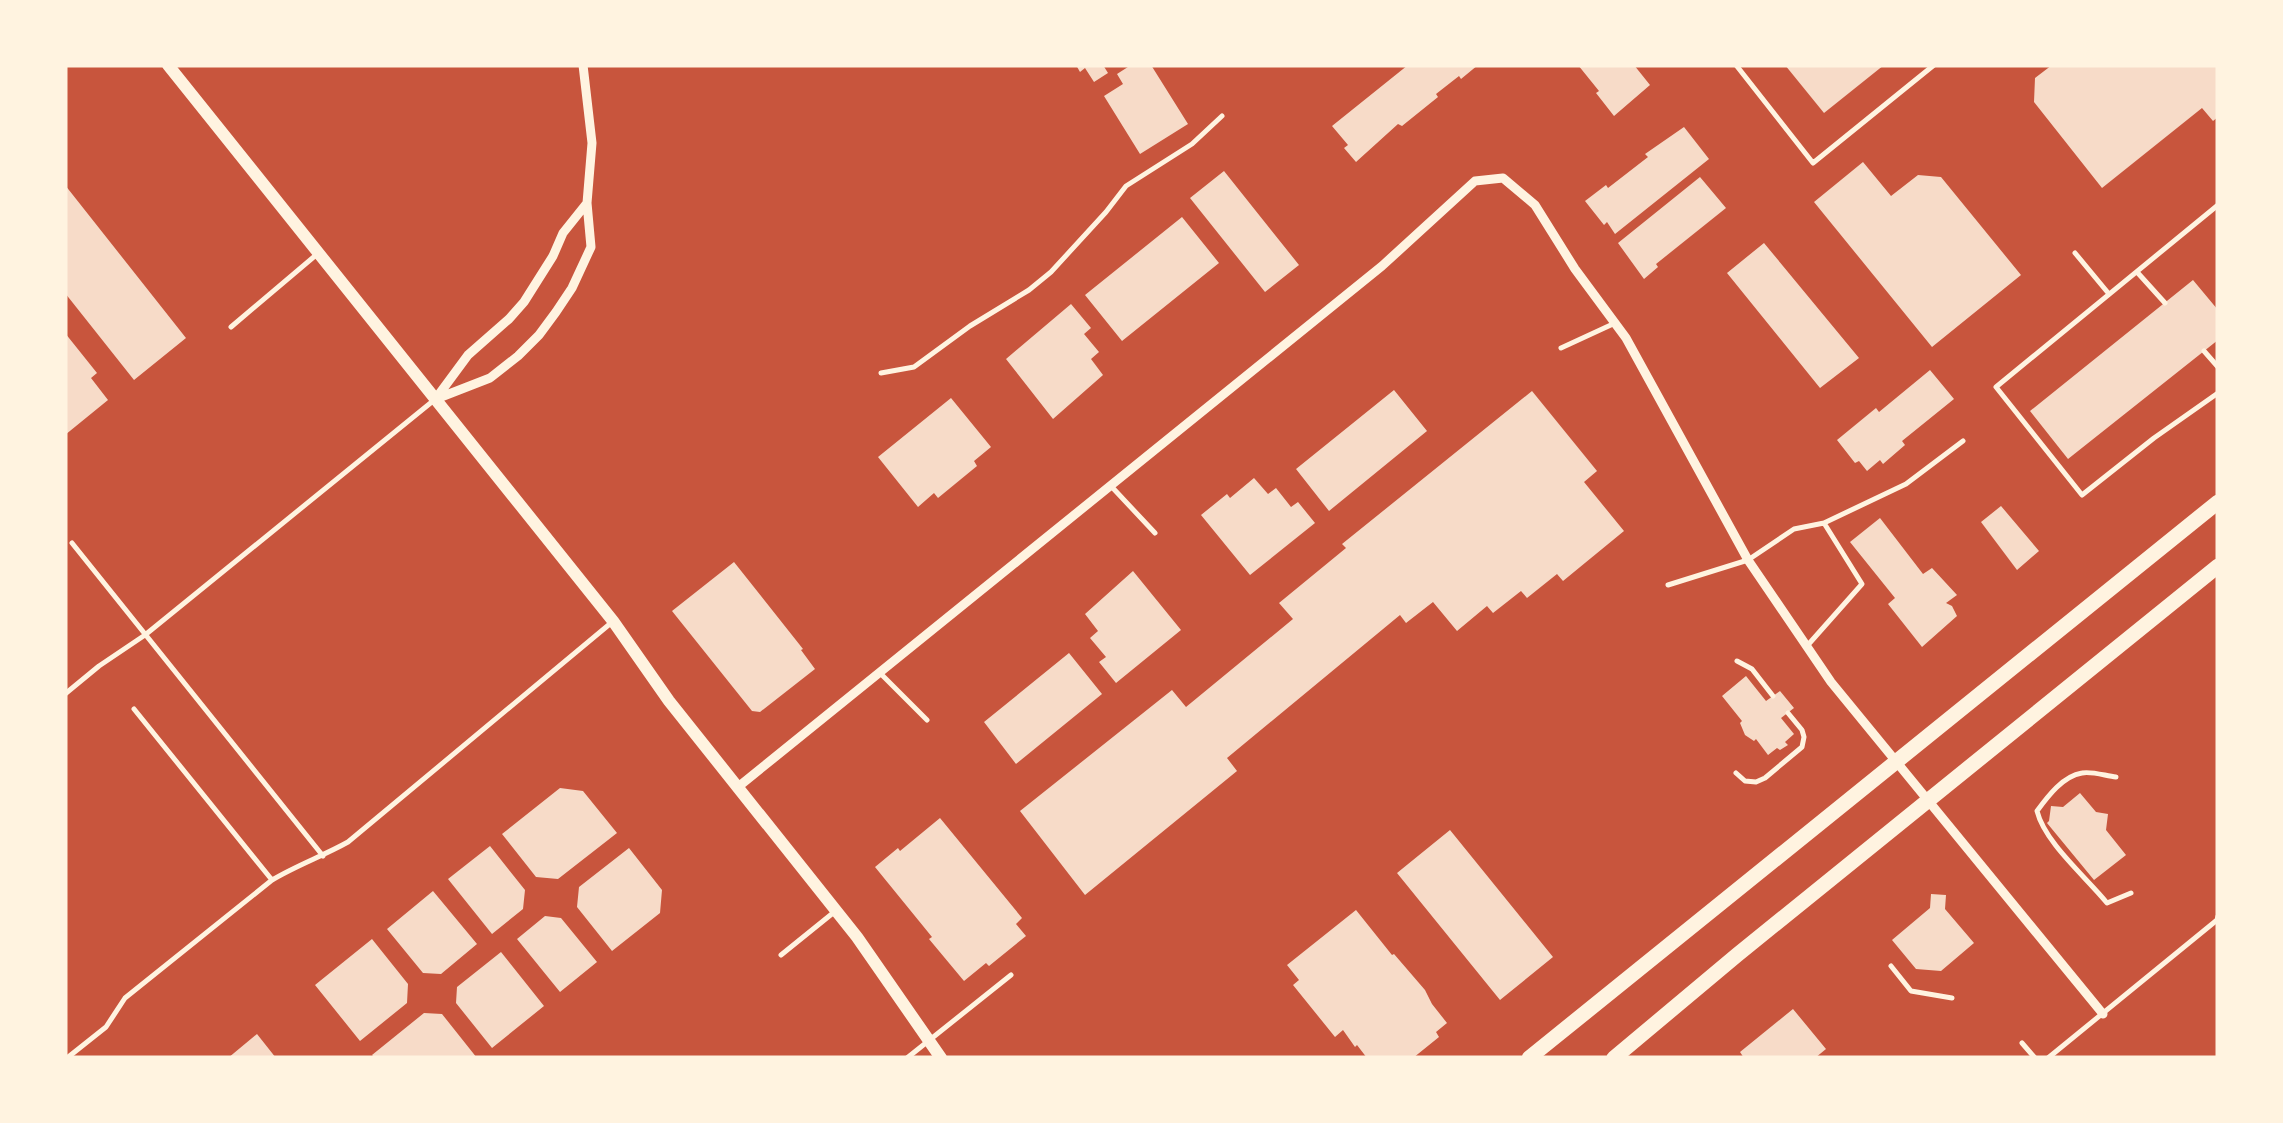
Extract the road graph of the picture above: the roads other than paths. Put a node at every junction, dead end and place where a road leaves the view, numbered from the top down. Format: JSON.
{"nodes":[{"id":1,"x":168,"y":65,"type":"edge"},
{"id":2,"x":583,"y":65,"type":"edge"},
{"id":3,"x":1736,"y":65,"type":"edge"},
{"id":4,"x":1934,"y":65,"type":"edge"},
{"id":5,"x":1222,"y":116,"type":"dead end"},
{"id":6,"x":587,"y":203,"type":"junction"},
{"id":7,"x":2218,"y":204,"type":"edge"},
{"id":8,"x":318,"y":253,"type":"junction"},
{"id":9,"x":2075,"y":253,"type":"dead end"},
{"id":10,"x":2136,"y":272,"type":"junction"},
{"id":11,"x":2109,"y":294,"type":"junction"},
{"id":12,"x":2165,"y":303,"type":"dead end"},
{"id":13,"x":1614,"y":323,"type":"junction"},
{"id":14,"x":230,"y":327,"type":"dead end"},
{"id":15,"x":1561,"y":348,"type":"dead end"},
{"id":16,"x":2204,"y":351,"type":"dead end"},
{"id":17,"x":2218,"y":367,"type":"edge"},
{"id":18,"x":881,"y":374,"type":"dead end"},
{"id":19,"x":2218,"y":393,"type":"edge"},
{"id":20,"x":436,"y":399,"type":"junction"},
{"id":21,"x":1962,"y":441,"type":"dead end"},
{"id":22,"x":1110,"y":485,"type":"junction"},
{"id":23,"x":2218,"y":502,"type":"edge"},
{"id":24,"x":1824,"y":523,"type":"junction"},
{"id":25,"x":1156,"y":533,"type":"dead end"},
{"id":26,"x":72,"y":542,"type":"dead end"},
{"id":27,"x":1748,"y":560,"type":"junction"},
{"id":28,"x":2218,"y":566,"type":"edge"},
{"id":29,"x":1668,"y":585,"type":"dead end"},
{"id":30,"x":613,"y":622,"type":"junction"},
{"id":31,"x":145,"y":636,"type":"junction"},
{"id":32,"x":1807,"y":646,"type":"junction"},
{"id":33,"x":1736,"y":662,"type":"dead end"},
{"id":34,"x":880,"y":673,"type":"junction"},
{"id":35,"x":65,"y":694,"type":"edge"},
{"id":36,"x":1773,"y":696,"type":"dead end"},
{"id":37,"x":134,"y":708,"type":"dead end"},
{"id":38,"x":1788,"y":713,"type":"dead end"},
{"id":39,"x":927,"y":720,"type":"dead end"},
{"id":40,"x":1896,"y":760,"type":"junction"},
{"id":41,"x":1736,"y":773,"type":"dead end"},
{"id":42,"x":2116,"y":778,"type":"dead end"},
{"id":43,"x":738,"y":787,"type":"junction"},
{"id":44,"x":1928,"y":800,"type":"junction"},
{"id":45,"x":323,"y":856,"type":"junction"},
{"id":46,"x":272,"y":880,"type":"junction"},
{"id":47,"x":2131,"y":893,"type":"dead end"},
{"id":48,"x":836,"y":911,"type":"junction"},
{"id":49,"x":2218,"y":916,"type":"edge"},
{"id":50,"x":780,"y":955,"type":"dead end"},
{"id":51,"x":1891,"y":966,"type":"dead end"},
{"id":52,"x":1011,"y":975,"type":"dead end"},
{"id":53,"x":1952,"y":998,"type":"dead end"},
{"id":54,"x":2103,"y":1014,"type":"junction"},
{"id":55,"x":930,"y":1040,"type":"junction"},
{"id":56,"x":2022,"y":1043,"type":"dead end"},
{"id":57,"x":67,"y":1058,"type":"edge"},
{"id":58,"x":907,"y":1058,"type":"edge"},
{"id":59,"x":942,"y":1058,"type":"edge"},
{"id":60,"x":1529,"y":1058,"type":"edge"},
{"id":61,"x":1614,"y":1058,"type":"edge"},
{"id":62,"x":2035,"y":1058,"type":"edge"},
{"id":63,"x":2048,"y":1058,"type":"edge"}],
"edges":[{"from":1,"to":8,"type":"main road"},
{"from":2,"to":6,"type":"street"},
{"from":3,"to":4,"type":"lane"},
{"from":5,"to":18,"type":"lane"},
{"from":6,"to":20,"type":"street"},
{"from":6,"to":20,"type":"street"},
{"from":7,"to":10,"type":"lane"},
{"from":8,"to":14,"type":"lane"},
{"from":8,"to":20,"type":"main road"},
{"from":9,"to":11,"type":"lane"},
{"from":10,"to":11,"type":"lane"},
{"from":10,"to":12,"type":"lane"},
{"from":11,"to":19,"type":"lane"},
{"from":13,"to":15,"type":"lane"},
{"from":13,"to":22,"type":"street"},
{"from":13,"to":27,"type":"street"},
{"from":16,"to":17,"type":"lane"},
{"from":20,"to":30,"type":"main road"},
{"from":20,"to":31,"type":"lane"},
{"from":21,"to":24,"type":"lane"},
{"from":22,"to":25,"type":"lane"},
{"from":22,"to":34,"type":"street"},
{"from":23,"to":40,"type":"main road"},
{"from":24,"to":27,"type":"lane"},
{"from":24,"to":32,"type":"lane"},
{"from":26,"to":31,"type":"lane"},
{"from":27,"to":29,"type":"lane"},
{"from":27,"to":32,"type":"street"},
{"from":28,"to":44,"type":"main road"},
{"from":30,"to":43,"type":"main road"},
{"from":30,"to":45,"type":"lane"},
{"from":31,"to":35,"type":"lane"},
{"from":31,"to":45,"type":"lane"},
{"from":32,"to":40,"type":"street"},
{"from":33,"to":36,"type":"lane"},
{"from":34,"to":39,"type":"lane"},
{"from":34,"to":43,"type":"street"},
{"from":37,"to":46,"type":"lane"},
{"from":38,"to":41,"type":"lane"},
{"from":40,"to":44,"type":"street"},
{"from":40,"to":60,"type":"main road"},
{"from":42,"to":47,"type":"lane"},
{"from":43,"to":48,"type":"main road"},
{"from":44,"to":54,"type":"street"},
{"from":44,"to":61,"type":"main road"},
{"from":45,"to":46,"type":"lane"},
{"from":46,"to":57,"type":"lane"},
{"from":48,"to":50,"type":"lane"},
{"from":48,"to":55,"type":"main road"},
{"from":49,"to":54,"type":"lane"},
{"from":51,"to":53,"type":"lane"},
{"from":52,"to":55,"type":"lane"},
{"from":54,"to":63,"type":"lane"},
{"from":55,"to":58,"type":"lane"},
{"from":55,"to":59,"type":"main road"},
{"from":56,"to":62,"type":"lane"}]}
